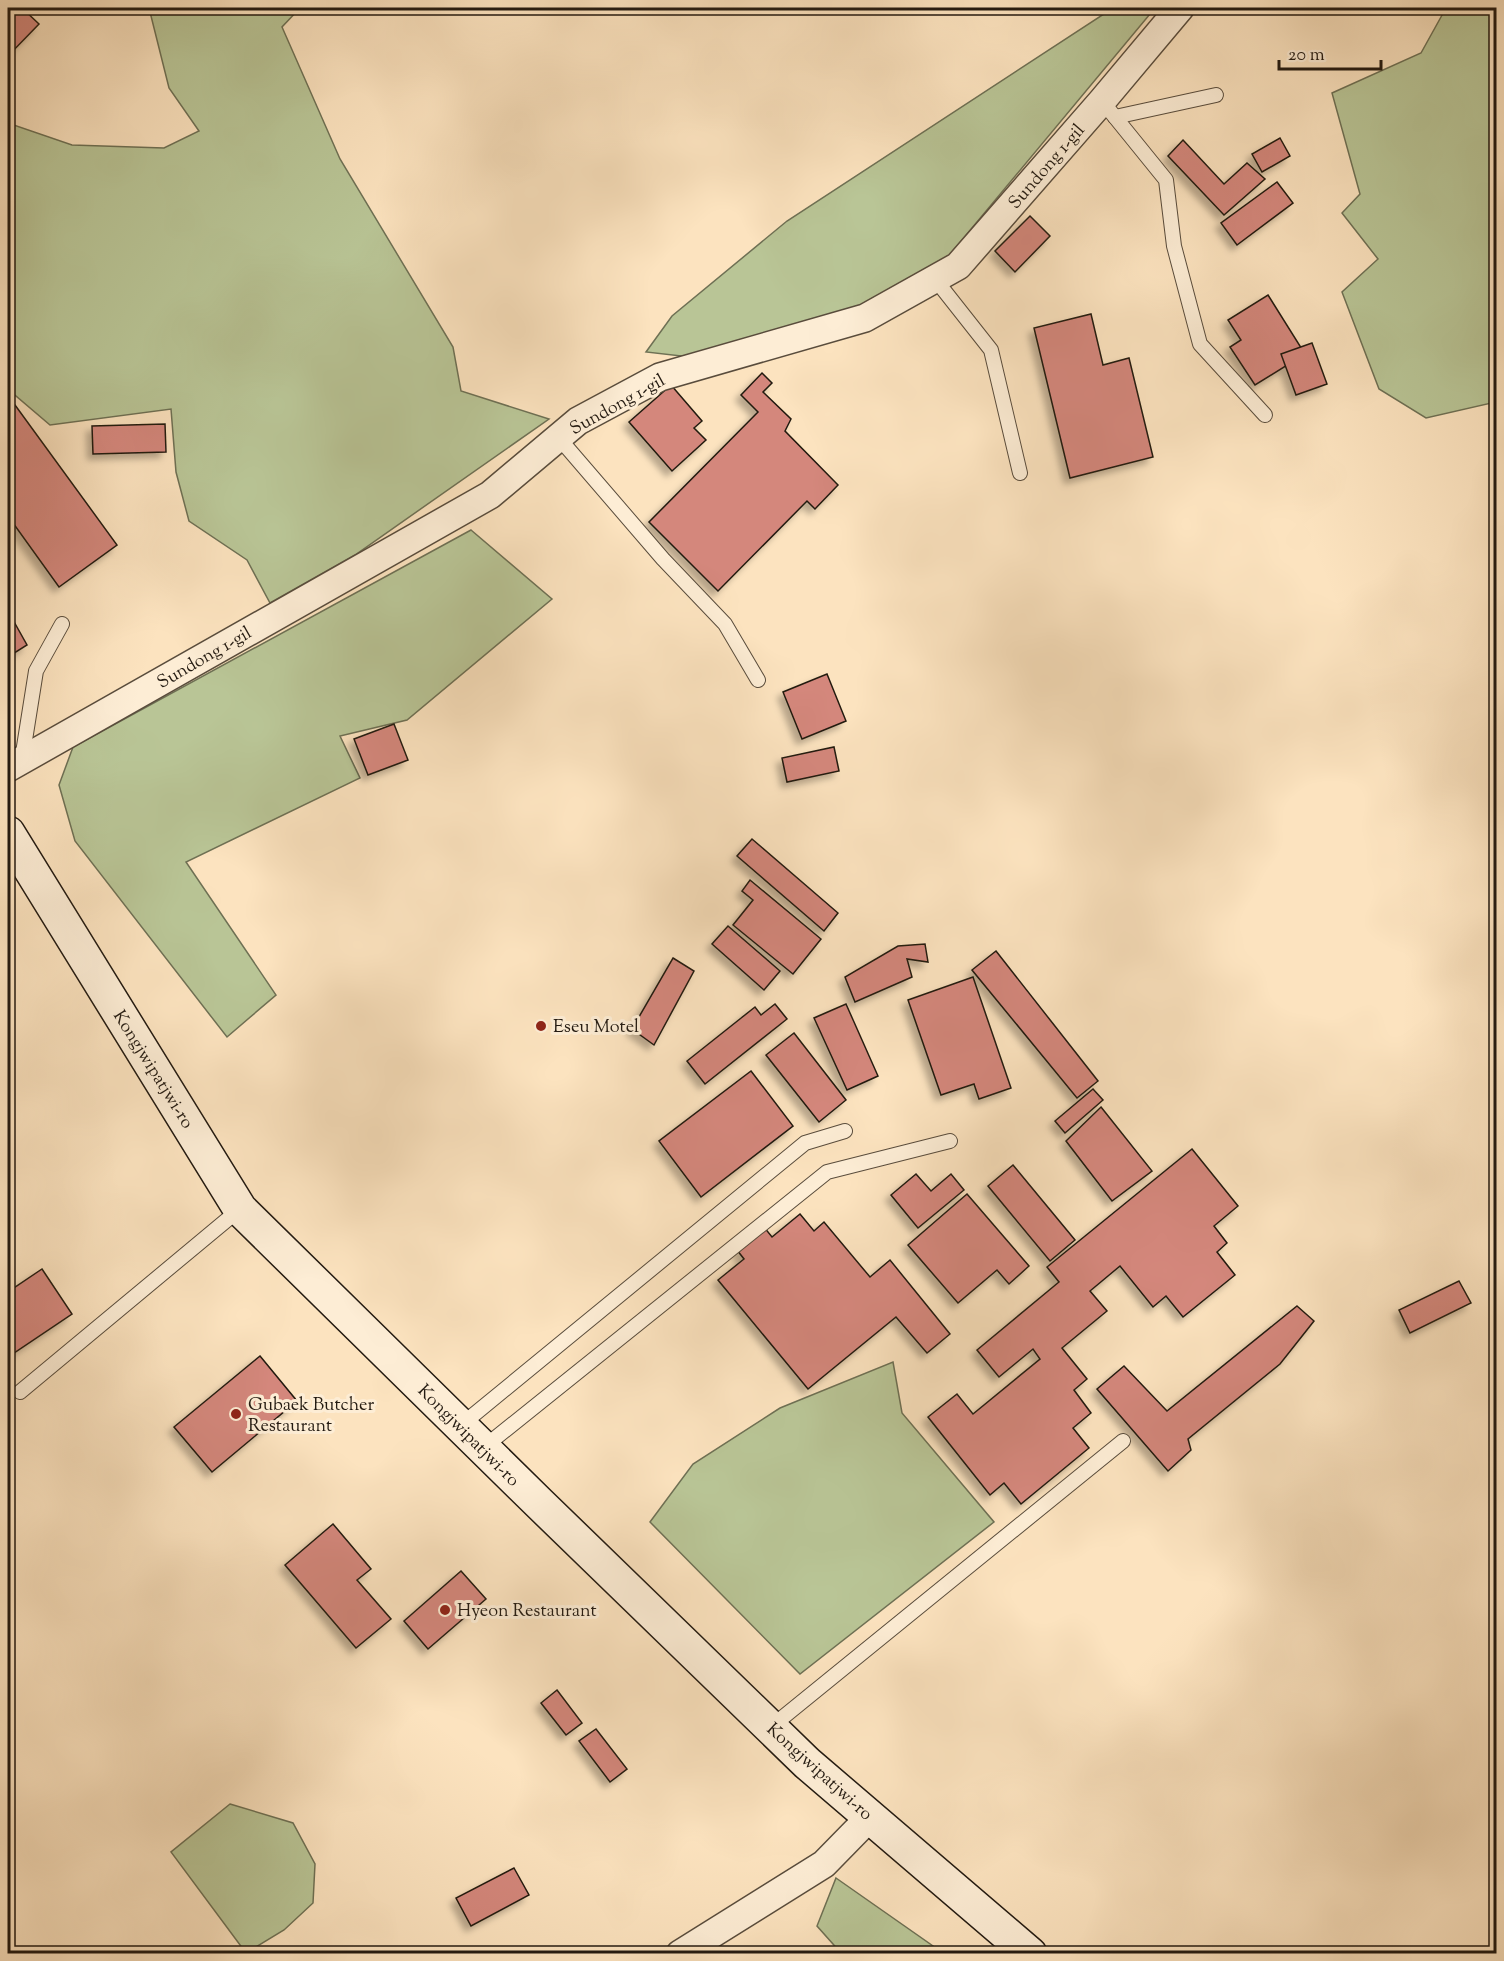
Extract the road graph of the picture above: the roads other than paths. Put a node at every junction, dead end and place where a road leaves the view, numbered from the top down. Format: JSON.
{"nodes":[{"id":1,"x":1180,"y":8,"type":"edge"},
{"id":2,"x":1216,"y":95,"type":"dead end"},
{"id":3,"x":1109,"y":109,"type":"junction"},
{"id":4,"x":935,"y":279,"type":"junction"},
{"id":5,"x":1265,"y":416,"type":"dead end"},
{"id":6,"x":558,"y":437,"type":"junction"},
{"id":7,"x":1020,"y":473,"type":"dead end"},
{"id":8,"x":62,"y":624,"type":"dead end"},
{"id":9,"x":758,"y":680,"type":"dead end"},
{"id":10,"x":15,"y":764,"type":"edge"},
{"id":11,"x":8,"y":833,"type":"edge"},
{"id":12,"x":845,"y":1131,"type":"dead end"},
{"id":13,"x":950,"y":1141,"type":"dead end"},
{"id":14,"x":240,"y":1209,"type":"junction"},
{"id":15,"x":20,"y":1392,"type":"dead end"},
{"id":16,"x":472,"y":1437,"type":"junction"},
{"id":17,"x":1123,"y":1441,"type":"dead end"},
{"id":18,"x":771,"y":1727,"type":"junction"},
{"id":19,"x":870,"y":1816,"type":"junction"},
{"id":20,"x":680,"y":1953,"type":"edge"},
{"id":21,"x":1030,"y":1953,"type":"edge"}],
"edges":[{"from":1,"to":3,"type":"street","name":"Sundong 1-gil"},
{"from":2,"to":3,"type":"lane"},
{"from":3,"to":4,"type":"street","name":"Sundong 1-gil"},
{"from":3,"to":5,"type":"lane"},
{"from":4,"to":6,"type":"street","name":"Sundong 1-gil"},
{"from":4,"to":7,"type":"lane"},
{"from":6,"to":9,"type":"lane"},
{"from":6,"to":10,"type":"street","name":"Sundong 1-gil"},
{"from":8,"to":10,"type":"lane"},
{"from":11,"to":14,"type":"main road","name":"Kongjwipatjwi-ro"},
{"from":12,"to":16,"type":"lane"},
{"from":13,"to":16,"type":"lane"},
{"from":14,"to":15,"type":"lane"},
{"from":14,"to":16,"type":"main road","name":"Kongjwipatjwi-ro"},
{"from":16,"to":18,"type":"main road","name":"Kongjwipatjwi-ro"},
{"from":17,"to":18,"type":"lane"},
{"from":18,"to":19,"type":"main road","name":"Kongjwipatjwi-ro"},
{"from":19,"to":20,"type":"street"},
{"from":19,"to":21,"type":"main road","name":"Kongjwipatjwi-ro"}]}
